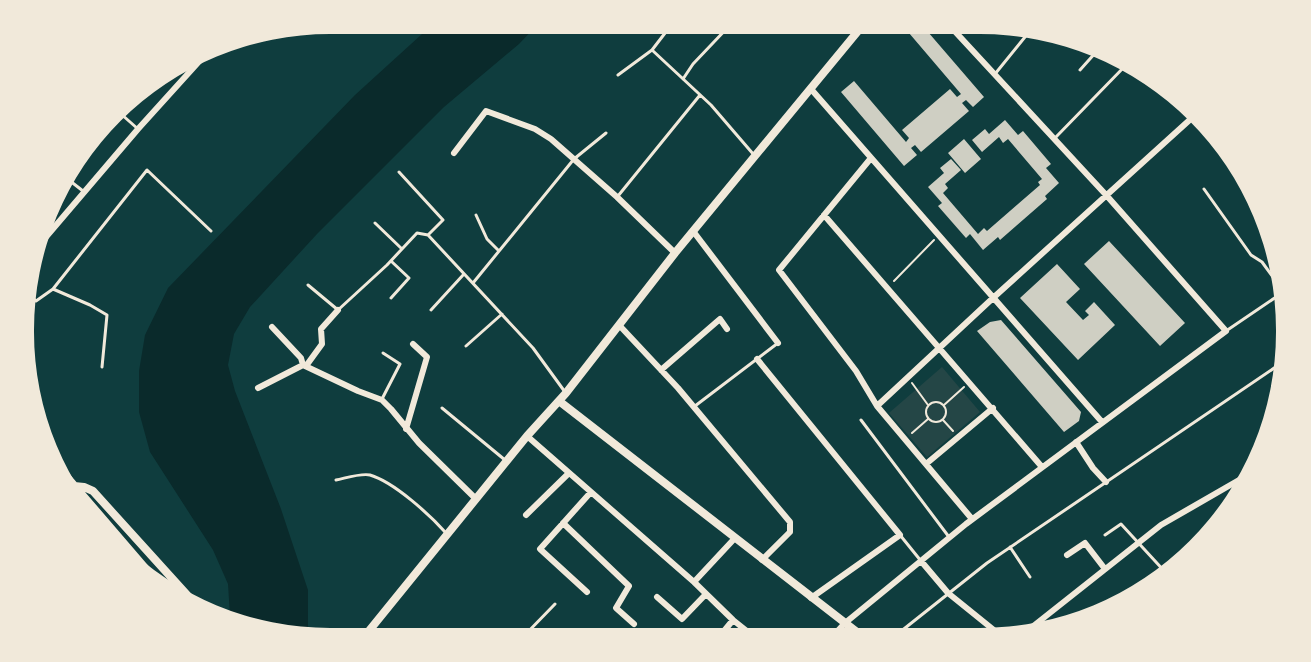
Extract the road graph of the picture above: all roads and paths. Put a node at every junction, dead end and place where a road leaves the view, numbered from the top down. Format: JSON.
{"nodes":[{"id":1,"x":664,"y":34,"type":"edge"},
{"id":2,"x":721,"y":34,"type":"edge"},
{"id":3,"x":853,"y":34,"type":"edge"},
{"id":4,"x":956,"y":34,"type":"edge"},
{"id":5,"x":1024,"y":38,"type":"edge"},
{"id":6,"x":652,"y":50,"type":"junction"},
{"id":7,"x":1092,"y":57,"type":"edge"},
{"id":8,"x":192,"y":69,"type":"edge"},
{"id":9,"x":1080,"y":69,"type":"dead end"},
{"id":10,"x":1121,"y":70,"type":"edge"},
{"id":11,"x":994,"y":74,"type":"junction"},
{"id":12,"x":618,"y":75,"type":"dead end"},
{"id":13,"x":683,"y":79,"type":"junction"},
{"id":14,"x":811,"y":89,"type":"junction"},
{"id":15,"x":700,"y":95,"type":"junction"},
{"id":16,"x":125,"y":118,"type":"edge"},
{"id":17,"x":1189,"y":120,"type":"edge"},
{"id":18,"x":138,"y":129,"type":"junction"},
{"id":19,"x":606,"y":133,"type":"dead end"},
{"id":20,"x":1054,"y":139,"type":"junction"},
{"id":21,"x":454,"y":153,"type":"dead end"},
{"id":22,"x":756,"y":156,"type":"junction"},
{"id":23,"x":871,"y":158,"type":"junction"},
{"id":24,"x":574,"y":159,"type":"junction"},
{"id":25,"x":399,"y":172,"type":"dead end"},
{"id":26,"x":74,"y":183,"type":"edge"},
{"id":27,"x":1204,"y":189,"type":"dead end"},
{"id":28,"x":84,"y":192,"type":"junction"},
{"id":29,"x":1107,"y":196,"type":"junction"},
{"id":30,"x":617,"y":197,"type":"junction"},
{"id":31,"x":476,"y":214,"type":"dead end"},
{"id":32,"x":824,"y":215,"type":"junction"},
{"id":33,"x":375,"y":223,"type":"dead end"},
{"id":34,"x":53,"y":229,"type":"edge"},
{"id":35,"x":211,"y":231,"type":"dead end"},
{"id":36,"x":693,"y":231,"type":"junction"},
{"id":37,"x":428,"y":235,"type":"junction"},
{"id":38,"x":938,"y":235,"type":"junction"},
{"id":39,"x":402,"y":249,"type":"junction"},
{"id":40,"x":499,"y":251,"type":"junction"},
{"id":41,"x":675,"y":253,"type":"junction"},
{"id":42,"x":391,"y":261,"type":"junction"},
{"id":43,"x":464,"y":274,"type":"junction"},
{"id":44,"x":1271,"y":275,"type":"edge"},
{"id":45,"x":473,"y":283,"type":"junction"},
{"id":46,"x":308,"y":285,"type":"dead end"},
{"id":47,"x":888,"y":288,"type":"junction"},
{"id":48,"x":53,"y":289,"type":"junction"},
{"id":49,"x":391,"y":298,"type":"dead end"},
{"id":50,"x":993,"y":298,"type":"junction"},
{"id":51,"x":1275,"y":298,"type":"edge"},
{"id":52,"x":36,"y":301,"type":"edge"},
{"id":53,"x":338,"y":309,"type":"junction"},
{"id":54,"x":431,"y":310,"type":"dead end"},
{"id":55,"x":502,"y":314,"type":"junction"},
{"id":56,"x":619,"y":325,"type":"junction"},
{"id":57,"x":272,"y":327,"type":"dead end"},
{"id":58,"x":727,"y":329,"type":"dead end"},
{"id":59,"x":1226,"y":331,"type":"junction"},
{"id":60,"x":778,"y":343,"type":"joint"},
{"id":61,"x":413,"y":344,"type":"dead end"},
{"id":62,"x":466,"y":346,"type":"dead end"},
{"id":63,"x":940,"y":348,"type":"junction"},
{"id":64,"x":383,"y":353,"type":"dead end"},
{"id":65,"x":757,"y":360,"type":"junction"},
{"id":66,"x":304,"y":366,"type":"junction"},
{"id":67,"x":102,"y":367,"type":"dead end"},
{"id":68,"x":1274,"y":368,"type":"edge"},
{"id":69,"x":661,"y":370,"type":"junction"},
{"id":70,"x":909,"y":377,"type":"junction"},
{"id":71,"x":970,"y":382,"type":"junction"},
{"id":72,"x":258,"y":388,"type":"dead end"},
{"id":73,"x":566,"y":393,"type":"junction"},
{"id":74,"x":381,"y":400,"type":"junction"},
{"id":75,"x":559,"y":400,"type":"junction"},
{"id":76,"x":928,"y":405,"type":"junction"},
{"id":77,"x":944,"y":405,"type":"junction"},
{"id":78,"x":877,"y":406,"type":"junction"},
{"id":79,"x":694,"y":407,"type":"junction"},
{"id":80,"x":442,"y":408,"type":"dead end"},
{"id":81,"x":993,"y":408,"type":"junction"},
{"id":82,"x":928,"y":419,"type":"junction"},
{"id":83,"x":861,"y":420,"type":"dead end"},
{"id":84,"x":943,"y":420,"type":"junction"},
{"id":85,"x":1102,"y":422,"type":"junction"},
{"id":86,"x":406,"y":429,"type":"junction"},
{"id":87,"x":527,"y":436,"type":"junction"},
{"id":88,"x":958,"y":437,"type":"junction"},
{"id":89,"x":905,"y":440,"type":"junction"},
{"id":90,"x":1076,"y":442,"type":"junction"},
{"id":91,"x":506,"y":461,"type":"junction"},
{"id":92,"x":926,"y":464,"type":"junction"},
{"id":93,"x":1042,"y":467,"type":"junction"},
{"id":94,"x":569,"y":473,"type":"junction"},
{"id":95,"x":336,"y":480,"type":"dead end"},
{"id":96,"x":1106,"y":482,"type":"junction"},
{"id":97,"x":1235,"y":482,"type":"edge"},
{"id":98,"x":79,"y":488,"type":"edge"},
{"id":99,"x":591,"y":492,"type":"junction"},
{"id":100,"x":476,"y":499,"type":"junction"},
{"id":101,"x":99,"y":514,"type":"edge"},
{"id":102,"x":526,"y":515,"type":"dead end"},
{"id":103,"x":972,"y":519,"type":"junction"},
{"id":104,"x":563,"y":523,"type":"junction"},
{"id":105,"x":447,"y":535,"type":"junction"},
{"id":106,"x":900,"y":535,"type":"junction"},
{"id":107,"x":1105,"y":535,"type":"dead end"},
{"id":108,"x":949,"y":537,"type":"junction"},
{"id":109,"x":735,"y":538,"type":"junction"},
{"id":110,"x":1139,"y":542,"type":"junction"},
{"id":111,"x":124,"y":544,"type":"edge"},
{"id":112,"x":1010,"y":547,"type":"junction"},
{"id":113,"x":1067,"y":555,"type":"dead end"},
{"id":114,"x":762,"y":560,"type":"junction"},
{"id":115,"x":921,"y":561,"type":"junction"},
{"id":116,"x":1160,"y":566,"type":"edge"},
{"id":117,"x":1105,"y":569,"type":"junction"},
{"id":118,"x":1030,"y":577,"type":"dead end"},
{"id":119,"x":694,"y":582,"type":"junction"},
{"id":120,"x":178,"y":585,"type":"edge"},
{"id":121,"x":587,"y":592,"type":"dead end"},
{"id":122,"x":948,"y":593,"type":"junction"},
{"id":123,"x":706,"y":594,"type":"junction"},
{"id":124,"x":657,"y":597,"type":"dead end"},
{"id":125,"x":812,"y":598,"type":"junction"},
{"id":126,"x":555,"y":604,"type":"dead end"},
{"id":127,"x":733,"y":620,"type":"junction"},
{"id":128,"x":1039,"y":622,"type":"edge"},
{"id":129,"x":845,"y":623,"type":"junction"},
{"id":130,"x":634,"y":624,"type":"dead end"},
{"id":131,"x":991,"y":627,"type":"edge"},
{"id":132,"x":371,"y":628,"type":"edge"},
{"id":133,"x":532,"y":628,"type":"edge"},
{"id":134,"x":726,"y":628,"type":"edge"},
{"id":135,"x":743,"y":628,"type":"edge"},
{"id":136,"x":840,"y":628,"type":"edge"},
{"id":137,"x":852,"y":628,"type":"edge"},
{"id":138,"x":905,"y":628,"type":"edge"}],
"edges":[{"from":1,"to":6,"type":"lane"},
{"from":2,"to":13,"type":"lane"},
{"from":3,"to":14,"type":"street"},
{"from":4,"to":11,"type":"street"},
{"from":5,"to":11,"type":"lane"},
{"from":6,"to":12,"type":"lane"},
{"from":6,"to":13,"type":"lane"},
{"from":7,"to":9,"type":"lane"},
{"from":8,"to":18,"type":"street"},
{"from":10,"to":20,"type":"lane"},
{"from":11,"to":20,"type":"street"},
{"from":13,"to":15,"type":"lane"},
{"from":14,"to":22,"type":"street"},
{"from":14,"to":23,"type":"street"},
{"from":15,"to":22,"type":"lane"},
{"from":15,"to":30,"type":"lane"},
{"from":16,"to":18,"type":"lane"},
{"from":17,"to":29,"type":"street"},
{"from":18,"to":28,"type":"street"},
{"from":19,"to":24,"type":"lane"},
{"from":20,"to":29,"type":"street"},
{"from":21,"to":24,"type":"street"},
{"from":22,"to":36,"type":"street"},
{"from":23,"to":32,"type":"street"},
{"from":23,"to":38,"type":"street"},
{"from":24,"to":30,"type":"street"},
{"from":24,"to":40,"type":"lane"},
{"from":25,"to":37,"type":"lane"},
{"from":26,"to":28,"type":"lane"},
{"from":27,"to":44,"type":"lane"},
{"from":28,"to":34,"type":"street"},
{"from":29,"to":50,"type":"street"},
{"from":29,"to":59,"type":"street"},
{"from":30,"to":41,"type":"street"},
{"from":31,"to":40,"type":"lane"},
{"from":32,"to":47,"type":"street"},
{"from":32,"to":78,"type":"street"},
{"from":33,"to":39,"type":"lane"},
{"from":35,"to":48,"type":"lane"},
{"from":36,"to":41,"type":"street"},
{"from":36,"to":60,"type":"street"},
{"from":37,"to":39,"type":"lane"},
{"from":37,"to":43,"type":"lane"},
{"from":38,"to":47,"type":"path"},
{"from":38,"to":50,"type":"street"},
{"from":39,"to":42,"type":"lane"},
{"from":40,"to":45,"type":"lane"},
{"from":41,"to":56,"type":"street"},
{"from":42,"to":49,"type":"lane"},
{"from":42,"to":53,"type":"lane"},
{"from":43,"to":45,"type":"lane"},
{"from":43,"to":54,"type":"lane"},
{"from":45,"to":55,"type":"lane"},
{"from":46,"to":53,"type":"lane"},
{"from":47,"to":63,"type":"street"},
{"from":48,"to":52,"type":"lane"},
{"from":48,"to":67,"type":"lane"},
{"from":50,"to":63,"type":"street"},
{"from":50,"to":85,"type":"street"},
{"from":51,"to":59,"type":"lane"},
{"from":53,"to":66,"type":"street"},
{"from":55,"to":62,"type":"lane"},
{"from":55,"to":73,"type":"lane"},
{"from":56,"to":69,"type":"street"},
{"from":56,"to":73,"type":"street"},
{"from":57,"to":66,"type":"street"},
{"from":58,"to":69,"type":"street"},
{"from":59,"to":85,"type":"street"},
{"from":60,"to":65,"type":"lane"},
{"from":61,"to":86,"type":"street"},
{"from":63,"to":70,"type":"street"},
{"from":63,"to":71,"type":"street"},
{"from":64,"to":74,"type":"lane"},
{"from":65,"to":79,"type":"lane"},
{"from":65,"to":106,"type":"street"},
{"from":66,"to":72,"type":"street"},
{"from":66,"to":74,"type":"street"},
{"from":68,"to":96,"type":"lane"},
{"from":69,"to":79,"type":"street"},
{"from":70,"to":76,"type":"path"},
{"from":70,"to":78,"type":"street"},
{"from":71,"to":77,"type":"path"},
{"from":71,"to":81,"type":"street"},
{"from":73,"to":75,"type":"street"},
{"from":74,"to":86,"type":"street"},
{"from":75,"to":87,"type":"street"},
{"from":75,"to":109,"type":"street"},
{"from":76,"to":77,"type":"path"},
{"from":76,"to":82,"type":"path"},
{"from":77,"to":84,"type":"path"},
{"from":78,"to":89,"type":"street"},
{"from":79,"to":114,"type":"street"},
{"from":80,"to":91,"type":"lane"},
{"from":81,"to":88,"type":"street"},
{"from":81,"to":93,"type":"street"},
{"from":82,"to":84,"type":"path"},
{"from":82,"to":89,"type":"path"},
{"from":83,"to":108,"type":"lane"},
{"from":84,"to":88,"type":"path"},
{"from":85,"to":90,"type":"street"},
{"from":86,"to":100,"type":"street"},
{"from":87,"to":91,"type":"street"},
{"from":87,"to":94,"type":"street"},
{"from":88,"to":92,"type":"street"},
{"from":89,"to":92,"type":"street"},
{"from":90,"to":93,"type":"street"},
{"from":90,"to":96,"type":"street"},
{"from":91,"to":100,"type":"street"},
{"from":92,"to":103,"type":"street"},
{"from":93,"to":103,"type":"street"},
{"from":94,"to":99,"type":"street"},
{"from":94,"to":102,"type":"street"},
{"from":95,"to":105,"type":"lane"},
{"from":96,"to":112,"type":"lane"},
{"from":97,"to":110,"type":"street"},
{"from":98,"to":120,"type":"main road"},
{"from":99,"to":104,"type":"street"},
{"from":99,"to":119,"type":"street"},
{"from":100,"to":105,"type":"street"},
{"from":101,"to":111,"type":"main road"},
{"from":103,"to":108,"type":"street"},
{"from":104,"to":121,"type":"street"},
{"from":104,"to":130,"type":"street"},
{"from":105,"to":132,"type":"street"},
{"from":106,"to":115,"type":"lane"},
{"from":106,"to":125,"type":"street"},
{"from":107,"to":110,"type":"lane"},
{"from":108,"to":115,"type":"street"},
{"from":109,"to":114,"type":"street"},
{"from":109,"to":119,"type":"street"},
{"from":110,"to":116,"type":"lane"},
{"from":110,"to":117,"type":"street"},
{"from":112,"to":118,"type":"lane"},
{"from":112,"to":122,"type":"lane"},
{"from":113,"to":117,"type":"street"},
{"from":114,"to":125,"type":"street"},
{"from":115,"to":122,"type":"street"},
{"from":115,"to":129,"type":"street"},
{"from":117,"to":128,"type":"street"},
{"from":119,"to":123,"type":"street"},
{"from":122,"to":131,"type":"street"},
{"from":122,"to":138,"type":"lane"},
{"from":123,"to":124,"type":"street"},
{"from":123,"to":127,"type":"street"},
{"from":125,"to":129,"type":"street"},
{"from":126,"to":133,"type":"lane"},
{"from":127,"to":134,"type":"street"},
{"from":127,"to":135,"type":"street"},
{"from":129,"to":136,"type":"street"},
{"from":129,"to":137,"type":"street"}]}
